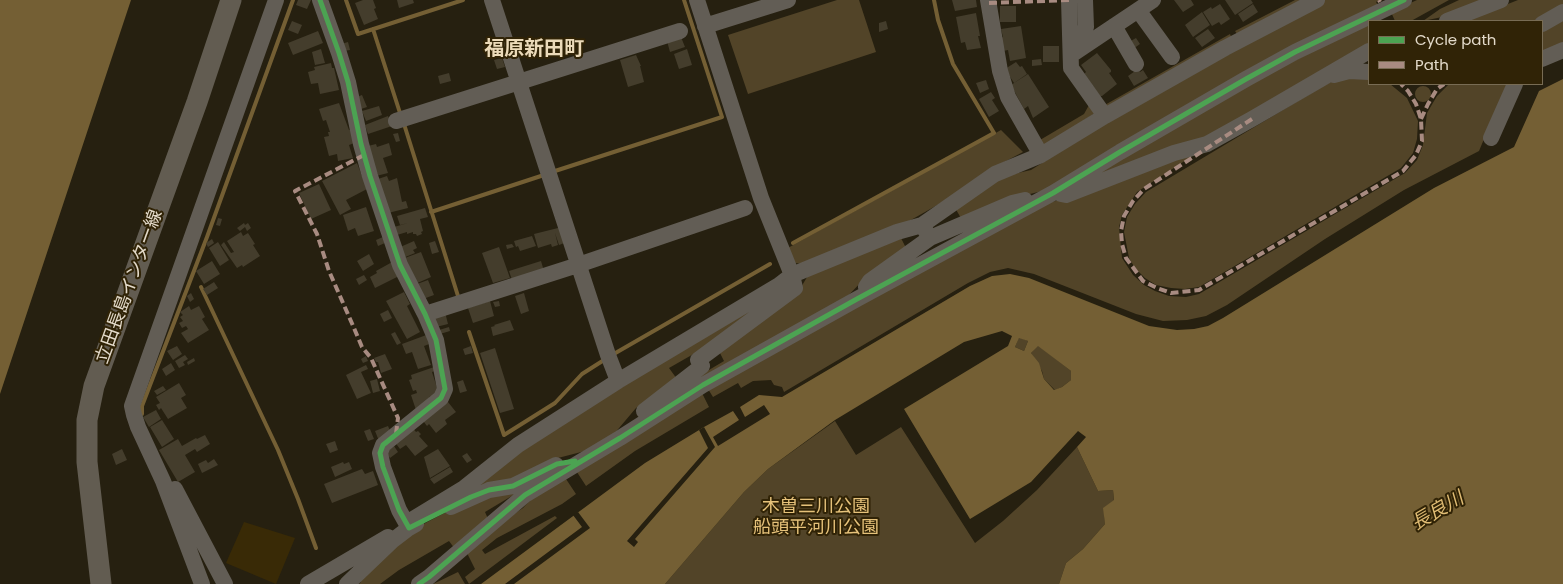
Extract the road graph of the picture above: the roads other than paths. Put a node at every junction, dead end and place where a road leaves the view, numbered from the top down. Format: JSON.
{"nodes":[{"id":1,"x":232,"y":0,"type":"edge"},
{"id":2,"x":276,"y":0,"type":"edge"},
{"id":3,"x":320,"y":0,"type":"edge"},
{"id":4,"x":492,"y":0,"type":"edge"},
{"id":5,"x":697,"y":0,"type":"edge"},
{"id":6,"x":788,"y":0,"type":"edge"},
{"id":7,"x":988,"y":0,"type":"edge"},
{"id":8,"x":1070,"y":0,"type":"edge"},
{"id":9,"x":1085,"y":0,"type":"edge"},
{"id":10,"x":1153,"y":0,"type":"edge"},
{"id":11,"x":1317,"y":0,"type":"edge"},
{"id":12,"x":1404,"y":0,"type":"edge"},
{"id":13,"x":1501,"y":0,"type":"edge"},
{"id":14,"x":1138,"y":10,"type":"junction"},
{"id":15,"x":1563,"y":12,"type":"edge"},
{"id":16,"x":1450,"y":20,"type":"edge"},
{"id":17,"x":1543,"y":23,"type":"edge"},
{"id":18,"x":705,"y":26,"type":"junction"},
{"id":19,"x":1114,"y":26,"type":"junction"},
{"id":20,"x":680,"y":31,"type":"dead end"},
{"id":21,"x":1563,"y":50,"type":"edge"},
{"id":22,"x":1368,"y":52,"type":"edge"},
{"id":23,"x":1071,"y":55,"type":"junction"},
{"id":24,"x":1172,"y":57,"type":"dead end"},
{"id":25,"x":1543,"y":59,"type":"edge"},
{"id":26,"x":1136,"y":64,"type":"dead end"},
{"id":27,"x":1368,"y":72,"type":"edge"},
{"id":28,"x":1320,"y":79,"type":"junction"},
{"id":29,"x":519,"y":82,"type":"junction"},
{"id":30,"x":1515,"y":85,"type":"edge"},
{"id":31,"x":1105,"y":116,"type":"junction"},
{"id":32,"x":396,"y":121,"type":"dead end"},
{"id":33,"x":1491,"y":138,"type":"dead end"},
{"id":34,"x":1041,"y":155,"type":"junction"},
{"id":35,"x":1053,"y":193,"type":"junction"},
{"id":36,"x":746,"y":208,"type":"dead end"},
{"id":37,"x":926,"y":231,"type":"junction"},
{"id":38,"x":578,"y":265,"type":"junction"},
{"id":39,"x":792,"y":274,"type":"junction"},
{"id":40,"x":857,"y":299,"type":"junction"},
{"id":41,"x":425,"y":314,"type":"junction"},
{"id":42,"x":618,"y":381,"type":"junction"},
{"id":43,"x":138,"y":426,"type":"junction"},
{"id":44,"x":620,"y":438,"type":"junction"},
{"id":45,"x":582,"y":459,"type":"junction"},
{"id":46,"x":409,"y":528,"type":"junction"},
{"id":47,"x":424,"y":582,"type":"edge"},
{"id":48,"x":101,"y":584,"type":"edge"},
{"id":49,"x":202,"y":584,"type":"edge"},
{"id":50,"x":226,"y":584,"type":"edge"},
{"id":51,"x":308,"y":584,"type":"edge"},
{"id":52,"x":347,"y":584,"type":"edge"}],
"edges":[{"from":1,"to":48,"type":"main road","name":"立田長島インター線"},
{"from":2,"to":43,"type":"street"},
{"from":3,"to":41,"type":"street"},
{"from":4,"to":29,"type":"street"},
{"from":5,"to":18,"type":"street"},
{"from":6,"to":18,"type":"street"},
{"from":7,"to":34,"type":"street"},
{"from":8,"to":23,"type":"street"},
{"from":9,"to":23,"type":"street"},
{"from":10,"to":14,"type":"street"},
{"from":11,"to":31,"type":"street"},
{"from":12,"to":35,"type":"street"},
{"from":13,"to":16,"type":"street"},
{"from":14,"to":19,"type":"street"},
{"from":14,"to":24,"type":"street"},
{"from":15,"to":17,"type":"street"},
{"from":18,"to":39,"type":"street"},
{"from":19,"to":23,"type":"street"},
{"from":19,"to":26,"type":"street"},
{"from":20,"to":29,"type":"street"},
{"from":21,"to":25,"type":"street"},
{"from":22,"to":28,"type":"street"},
{"from":23,"to":31,"type":"street"},
{"from":27,"to":28,"type":"street"},
{"from":28,"to":35,"type":"street"},
{"from":29,"to":32,"type":"street"},
{"from":29,"to":38,"type":"street"},
{"from":30,"to":33,"type":"street"},
{"from":31,"to":34,"type":"street"},
{"from":34,"to":37,"type":"street"},
{"from":35,"to":37,"type":"street"},
{"from":35,"to":40,"type":"street"},
{"from":36,"to":38,"type":"street"},
{"from":37,"to":39,"type":"street"},
{"from":37,"to":40,"type":"street"},
{"from":38,"to":41,"type":"street"},
{"from":38,"to":42,"type":"street"},
{"from":39,"to":42,"type":"street"},
{"from":39,"to":44,"type":"street"},
{"from":40,"to":44,"type":"street"},
{"from":41,"to":46,"type":"street"},
{"from":42,"to":46,"type":"street"},
{"from":43,"to":49,"type":"street"},
{"from":43,"to":50,"type":"street"},
{"from":44,"to":45,"type":"street"},
{"from":45,"to":46,"type":"street"},
{"from":45,"to":47,"type":"street"},
{"from":46,"to":51,"type":"street"},
{"from":46,"to":52,"type":"street"}]}
